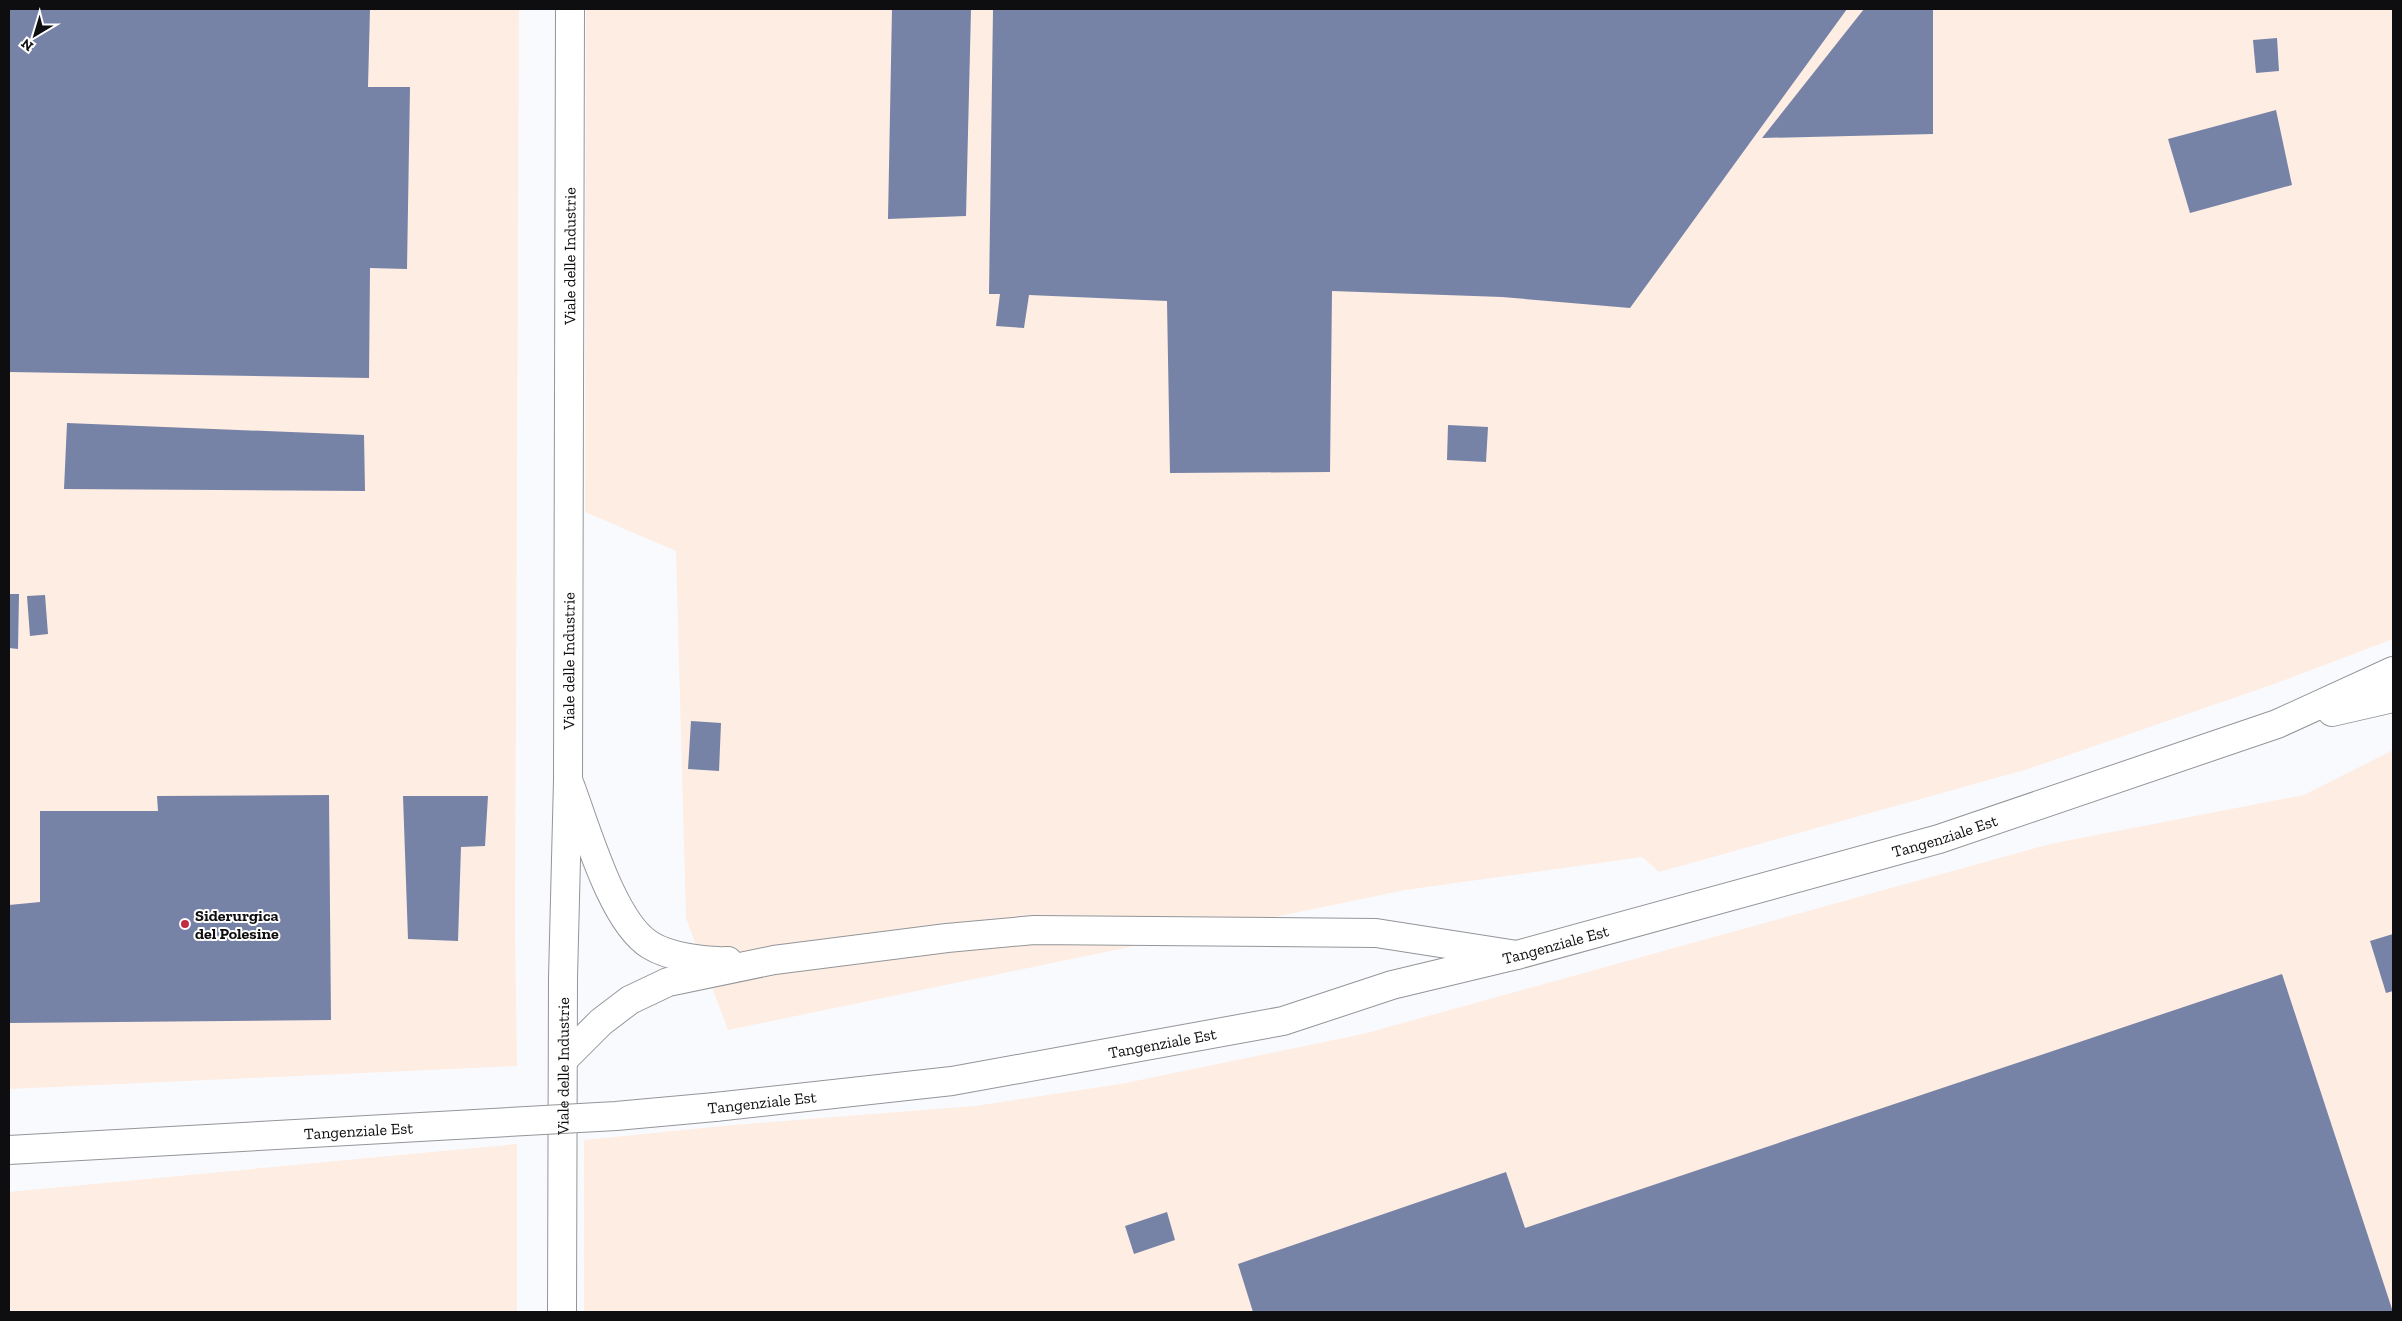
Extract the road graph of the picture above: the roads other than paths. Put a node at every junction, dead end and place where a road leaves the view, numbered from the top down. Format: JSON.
{"nodes":[{"id":1,"x":570,"y":9,"type":"edge"},
{"id":2,"x":2393,"y":671,"type":"edge"},
{"id":3,"x":2393,"y":698,"type":"edge"},
{"id":4,"x":2277,"y":724,"type":"junction"},
{"id":5,"x":568,"y":780,"type":"junction"},
{"id":6,"x":1517,"y":955,"type":"junction"},
{"id":7,"x":774,"y":960,"type":"junction"},
{"id":8,"x":563,"y":1060,"type":"junction"},
{"id":9,"x":9,"y":1150,"type":"edge"},
{"id":10,"x":562,"y":1312,"type":"edge"}],
"edges":[{"from":1,"to":5,"type":"main road","name":"Viale delle Industrie"},
{"from":2,"to":4,"type":"main road","name":"Tangenziale Est"},
{"from":3,"to":4,"type":"main road","name":"Tangenziale Est"},
{"from":4,"to":6,"type":"main road","name":"Tangenziale Est"},
{"from":5,"to":7,"type":"main road"},
{"from":5,"to":8,"type":"main road","name":"Viale delle Industrie"},
{"from":6,"to":7,"type":"main road"},
{"from":6,"to":9,"type":"main road","name":"Tangenziale Est","bridge":true},
{"from":7,"to":8,"type":"main road"},
{"from":8,"to":10,"type":"main road","name":"Viale delle Industrie"}]}
